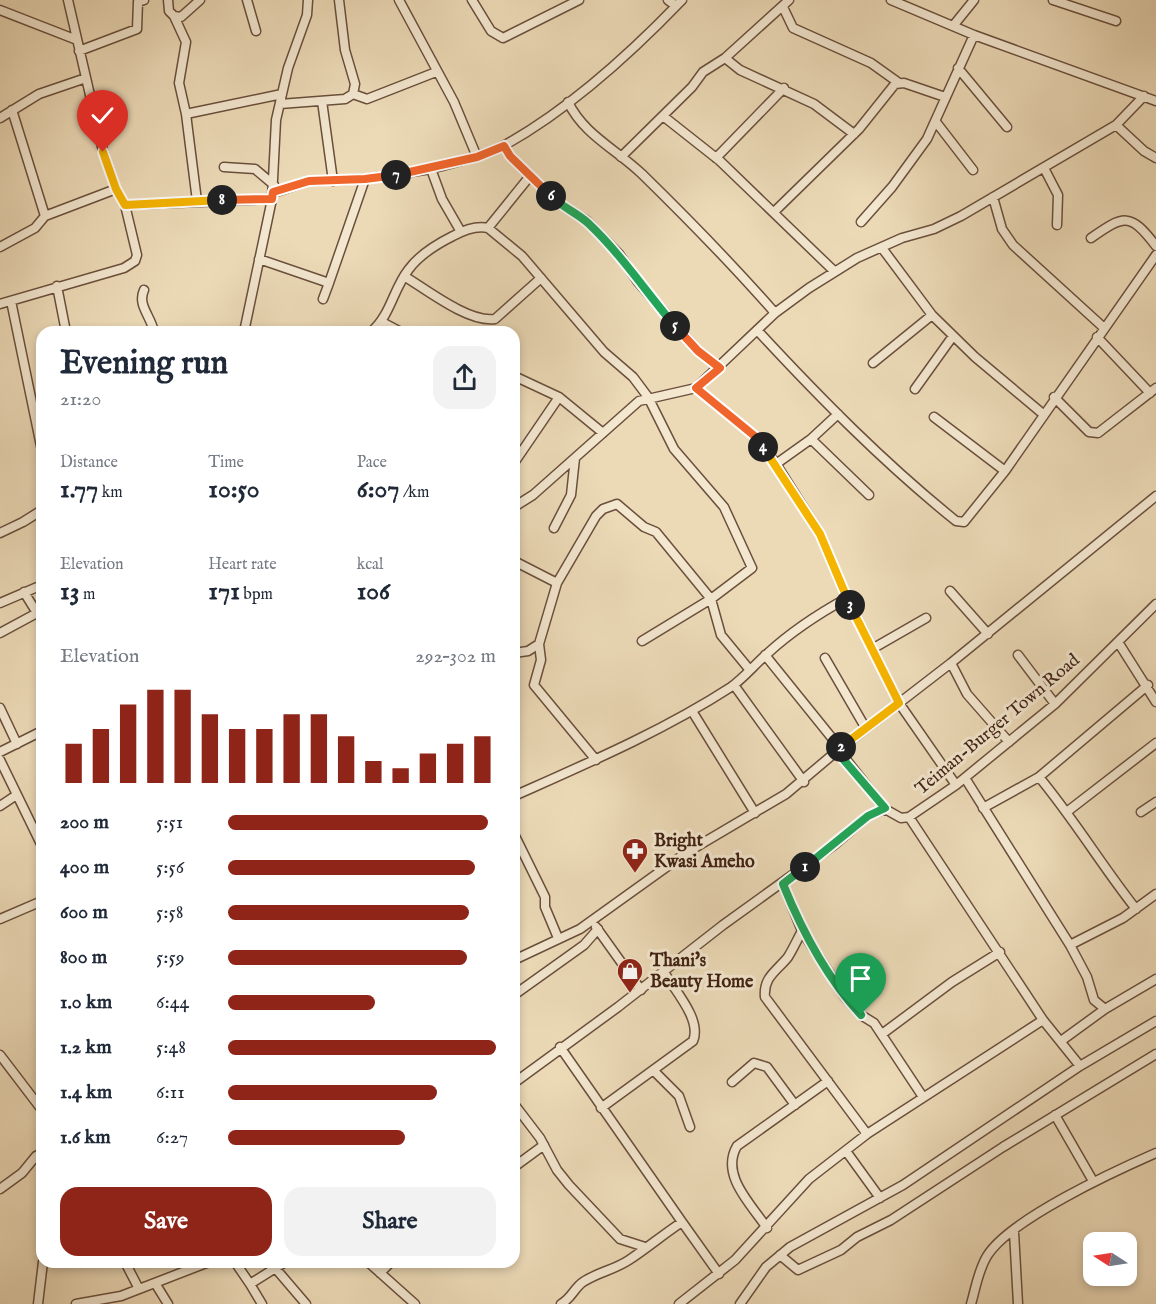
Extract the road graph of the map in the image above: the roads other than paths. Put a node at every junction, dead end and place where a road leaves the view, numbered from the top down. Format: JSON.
{"nodes":[{"id":1,"x":68,"y":0,"type":"edge"},
{"id":2,"x":144,"y":0,"type":"edge"},
{"id":3,"x":168,"y":0,"type":"edge"},
{"id":4,"x":200,"y":0,"type":"edge"},
{"id":5,"x":247,"y":0,"type":"edge"},
{"id":6,"x":308,"y":0,"type":"edge"},
{"id":7,"x":339,"y":0,"type":"edge"},
{"id":8,"x":399,"y":0,"type":"edge"},
{"id":9,"x":472,"y":0,"type":"edge"},
{"id":10,"x":668,"y":0,"type":"edge"},
{"id":11,"x":789,"y":0,"type":"edge"},
{"id":12,"x":891,"y":0,"type":"edge"},
{"id":13,"x":974,"y":0,"type":"edge"},
{"id":14,"x":1053,"y":0,"type":"edge"},
{"id":15,"x":574,"y":1,"type":"edge"},
{"id":16,"x":679,"y":3,"type":"edge"},
{"id":17,"x":1071,"y":3,"type":"edge"},
{"id":18,"x":783,"y":7,"type":"junction"},
{"id":19,"x":0,"y":10,"type":"edge"},
{"id":20,"x":174,"y":16,"type":"junction"},
{"id":21,"x":1116,"y":21,"type":"dead end"},
{"id":22,"x":953,"y":26,"type":"junction"},
{"id":23,"x":256,"y":31,"type":"dead end"},
{"id":24,"x":974,"y":35,"type":"junction"},
{"id":25,"x":77,"y":40,"type":"junction"},
{"id":26,"x":79,"y":51,"type":"junction"},
{"id":27,"x":725,"y":58,"type":"junction"},
{"id":28,"x":958,"y":68,"type":"junction"},
{"id":29,"x":436,"y":72,"type":"junction"},
{"id":30,"x":86,"y":78,"type":"junction"},
{"id":31,"x":899,"y":83,"type":"junction"},
{"id":32,"x":784,"y":88,"type":"junction"},
{"id":33,"x":282,"y":94,"type":"junction"},
{"id":34,"x":353,"y":94,"type":"junction"},
{"id":35,"x":1144,"y":96,"type":"junction"},
{"id":36,"x":945,"y":97,"type":"junction"},
{"id":37,"x":322,"y":101,"type":"junction"},
{"id":38,"x":1156,"y":101,"type":"edge"},
{"id":39,"x":568,"y":102,"type":"junction"},
{"id":40,"x":280,"y":104,"type":"junction"},
{"id":41,"x":12,"y":110,"type":"junction"},
{"id":42,"x":186,"y":114,"type":"junction"},
{"id":43,"x":663,"y":116,"type":"junction"},
{"id":44,"x":0,"y":118,"type":"edge"},
{"id":45,"x":936,"y":122,"type":"junction"},
{"id":46,"x":1116,"y":124,"type":"junction"},
{"id":47,"x":1007,"y":127,"type":"dead end"},
{"id":48,"x":854,"y":134,"type":"junction"},
{"id":49,"x":504,"y":146,"type":"junction"},
{"id":50,"x":477,"y":157,"type":"junction"},
{"id":51,"x":621,"y":157,"type":"junction"},
{"id":52,"x":716,"y":158,"type":"junction"},
{"id":53,"x":1156,"y":158,"type":"edge"},
{"id":54,"x":224,"y":167,"type":"dead end"},
{"id":55,"x":1044,"y":168,"type":"junction"},
{"id":56,"x":431,"y":169,"type":"junction"},
{"id":57,"x":973,"y":170,"type":"dead end"},
{"id":58,"x":530,"y":176,"type":"junction"},
{"id":59,"x":365,"y":179,"type":"junction"},
{"id":60,"x":333,"y":181,"type":"junction"},
{"id":61,"x":116,"y":189,"type":"junction"},
{"id":62,"x":273,"y":192,"type":"junction"},
{"id":63,"x":993,"y":197,"type":"junction"},
{"id":64,"x":197,"y":201,"type":"junction"},
{"id":65,"x":125,"y":205,"type":"junction"},
{"id":66,"x":774,"y":212,"type":"junction"},
{"id":67,"x":45,"y":216,"type":"junction"},
{"id":68,"x":861,"y":222,"type":"dead end"},
{"id":69,"x":1057,"y":225,"type":"dead end"},
{"id":70,"x":488,"y":228,"type":"junction"},
{"id":71,"x":461,"y":232,"type":"junction"},
{"id":72,"x":1091,"y":238,"type":"dead end"},
{"id":73,"x":1156,"y":246,"type":"edge"},
{"id":74,"x":0,"y":247,"type":"edge"},
{"id":75,"x":882,"y":248,"type":"junction"},
{"id":76,"x":1156,"y":255,"type":"edge"},
{"id":77,"x":259,"y":259,"type":"junction"},
{"id":78,"x":834,"y":271,"type":"junction"},
{"id":79,"x":404,"y":276,"type":"junction"},
{"id":80,"x":541,"y":278,"type":"junction"},
{"id":81,"x":329,"y":283,"type":"junction"},
{"id":82,"x":57,"y":286,"type":"junction"},
{"id":83,"x":144,"y":290,"type":"dead end"},
{"id":84,"x":323,"y":299,"type":"dead end"},
{"id":85,"x":11,"y":301,"type":"junction"},
{"id":86,"x":0,"y":304,"type":"edge"},
{"id":87,"x":775,"y":313,"type":"junction"},
{"id":88,"x":932,"y":315,"type":"junction"},
{"id":89,"x":382,"y":322,"type":"junction"},
{"id":90,"x":65,"y":326,"type":"edge"},
{"id":91,"x":151,"y":326,"type":"edge"},
{"id":92,"x":245,"y":326,"type":"edge"},
{"id":93,"x":378,"y":326,"type":"edge"},
{"id":94,"x":390,"y":326,"type":"edge"},
{"id":95,"x":1103,"y":327,"type":"junction"},
{"id":96,"x":757,"y":330,"type":"junction"},
{"id":97,"x":953,"y":336,"type":"junction"},
{"id":98,"x":1097,"y":336,"type":"junction"},
{"id":99,"x":873,"y":363,"type":"dead end"},
{"id":100,"x":720,"y":368,"type":"junction"},
{"id":101,"x":520,"y":379,"type":"edge"},
{"id":102,"x":696,"y":388,"type":"junction"},
{"id":103,"x":915,"y":389,"type":"dead end"},
{"id":104,"x":1153,"y":391,"type":"edge"},
{"id":105,"x":558,"y":397,"type":"junction"},
{"id":106,"x":648,"y":397,"type":"junction"},
{"id":107,"x":1054,"y":398,"type":"junction"},
{"id":108,"x":838,"y":414,"type":"junction"},
{"id":109,"x":1042,"y":414,"type":"junction"},
{"id":110,"x":934,"y":417,"type":"dead end"},
{"id":111,"x":36,"y":422,"type":"edge"},
{"id":112,"x":603,"y":433,"type":"junction"},
{"id":113,"x":811,"y":439,"type":"junction"},
{"id":114,"x":520,"y":454,"type":"edge"},
{"id":115,"x":575,"y":458,"type":"junction"},
{"id":116,"x":776,"y":464,"type":"junction"},
{"id":117,"x":1005,"y":471,"type":"junction"},
{"id":118,"x":869,"y":495,"type":"dead end"},
{"id":119,"x":1156,"y":496,"type":"edge"},
{"id":120,"x":520,"y":503,"type":"edge"},
{"id":121,"x":36,"y":513,"type":"edge"},
{"id":122,"x":555,"y":528,"type":"dead end"},
{"id":123,"x":0,"y":533,"type":"edge"},
{"id":124,"x":520,"y":564,"type":"edge"},
{"id":125,"x":557,"y":583,"type":"junction"},
{"id":126,"x":36,"y":587,"type":"edge"},
{"id":127,"x":950,"y":591,"type":"dead end"},
{"id":128,"x":24,"y":592,"type":"junction"},
{"id":129,"x":847,"y":598,"type":"junction"},
{"id":130,"x":711,"y":599,"type":"junction"},
{"id":131,"x":0,"y":603,"type":"edge"},
{"id":132,"x":1156,"y":604,"type":"edge"},
{"id":133,"x":36,"y":612,"type":"edge"},
{"id":134,"x":36,"y":618,"type":"edge"},
{"id":135,"x":926,"y":618,"type":"dead end"},
{"id":136,"x":0,"y":633,"type":"edge"},
{"id":137,"x":988,"y":634,"type":"junction"},
{"id":138,"x":642,"y":640,"type":"dead end"},
{"id":139,"x":1118,"y":642,"type":"junction"},
{"id":140,"x":539,"y":644,"type":"junction"},
{"id":141,"x":872,"y":649,"type":"junction"},
{"id":142,"x":520,"y":652,"type":"edge"},
{"id":143,"x":765,"y":655,"type":"junction"},
{"id":144,"x":1018,"y":655,"type":"dead end"},
{"id":145,"x":825,"y":658,"type":"dead end"},
{"id":146,"x":951,"y":663,"type":"junction"},
{"id":147,"x":749,"y":669,"type":"junction"},
{"id":148,"x":734,"y":685,"type":"junction"},
{"id":149,"x":1148,"y":686,"type":"junction"},
{"id":150,"x":1156,"y":702,"type":"edge"},
{"id":151,"x":899,"y":703,"type":"junction"},
{"id":152,"x":1055,"y":704,"type":"junction"},
{"id":153,"x":0,"y":708,"type":"edge"},
{"id":154,"x":692,"y":711,"type":"junction"},
{"id":155,"x":865,"y":728,"type":"junction"},
{"id":156,"x":36,"y":734,"type":"edge"},
{"id":157,"x":1009,"y":742,"type":"junction"},
{"id":158,"x":1156,"y":743,"type":"edge"},
{"id":159,"x":17,"y":744,"type":"junction"},
{"id":160,"x":838,"y":750,"type":"junction"},
{"id":161,"x":0,"y":752,"type":"edge"},
{"id":162,"x":0,"y":760,"type":"edge"},
{"id":163,"x":596,"y":760,"type":"junction"},
{"id":164,"x":1039,"y":777,"type":"junction"},
{"id":165,"x":965,"y":778,"type":"junction"},
{"id":166,"x":804,"y":782,"type":"junction"},
{"id":167,"x":956,"y":785,"type":"junction"},
{"id":168,"x":520,"y":793,"type":"edge"},
{"id":169,"x":15,"y":796,"type":"junction"},
{"id":170,"x":1156,"y":802,"type":"edge"},
{"id":171,"x":0,"y":806,"type":"edge"},
{"id":172,"x":885,"y":808,"type":"junction"},
{"id":173,"x":983,"y":808,"type":"junction"},
{"id":174,"x":1068,"y":811,"type":"junction"},
{"id":175,"x":1141,"y":812,"type":"dead end"},
{"id":176,"x":755,"y":813,"type":"junction"},
{"id":177,"x":909,"y":817,"type":"junction"},
{"id":178,"x":36,"y":835,"type":"edge"},
{"id":179,"x":520,"y":846,"type":"edge"},
{"id":180,"x":783,"y":884,"type":"junction"},
{"id":181,"x":1156,"y":894,"type":"edge"},
{"id":182,"x":36,"y":904,"type":"edge"},
{"id":183,"x":1136,"y":909,"type":"junction"},
{"id":184,"x":0,"y":919,"type":"edge"},
{"id":185,"x":592,"y":920,"type":"junction"},
{"id":186,"x":598,"y":929,"type":"junction"},
{"id":187,"x":802,"y":931,"type":"junction"},
{"id":188,"x":558,"y":938,"type":"junction"},
{"id":189,"x":1070,"y":945,"type":"junction"},
{"id":190,"x":1000,"y":952,"type":"junction"},
{"id":191,"x":520,"y":957,"type":"edge"},
{"id":192,"x":664,"y":972,"type":"junction"},
{"id":193,"x":1156,"y":979,"type":"edge"},
{"id":194,"x":641,"y":990,"type":"junction"},
{"id":195,"x":520,"y":991,"type":"edge"},
{"id":196,"x":1106,"y":1009,"type":"junction"},
{"id":197,"x":1043,"y":1020,"type":"junction"},
{"id":198,"x":1156,"y":1021,"type":"edge"},
{"id":199,"x":882,"y":1034,"type":"junction"},
{"id":200,"x":1060,"y":1041,"type":"junction"},
{"id":201,"x":560,"y":1047,"type":"junction"},
{"id":202,"x":1156,"y":1054,"type":"edge"},
{"id":203,"x":0,"y":1055,"type":"edge"},
{"id":204,"x":1080,"y":1066,"type":"junction"},
{"id":205,"x":653,"y":1070,"type":"junction"},
{"id":206,"x":520,"y":1078,"type":"edge"},
{"id":207,"x":828,"y":1081,"type":"junction"},
{"id":208,"x":732,"y":1082,"type":"dead end"},
{"id":209,"x":923,"y":1097,"type":"junction"},
{"id":210,"x":36,"y":1102,"type":"edge"},
{"id":211,"x":795,"y":1104,"type":"junction"},
{"id":212,"x":601,"y":1108,"type":"junction"},
{"id":213,"x":520,"y":1112,"type":"edge"},
{"id":214,"x":1055,"y":1115,"type":"junction"},
{"id":215,"x":690,"y":1127,"type":"dead end"},
{"id":216,"x":867,"y":1134,"type":"junction"},
{"id":217,"x":544,"y":1145,"type":"junction"},
{"id":218,"x":846,"y":1151,"type":"junction"},
{"id":219,"x":1154,"y":1154,"type":"edge"},
{"id":220,"x":36,"y":1156,"type":"edge"},
{"id":221,"x":520,"y":1163,"type":"edge"},
{"id":222,"x":1156,"y":1164,"type":"edge"},
{"id":223,"x":1093,"y":1181,"type":"junction"},
{"id":224,"x":0,"y":1189,"type":"edge"},
{"id":225,"x":880,"y":1198,"type":"junction"},
{"id":226,"x":682,"y":1222,"type":"junction"},
{"id":227,"x":767,"y":1228,"type":"junction"},
{"id":228,"x":1014,"y":1232,"type":"junction"},
{"id":229,"x":645,"y":1247,"type":"junction"},
{"id":230,"x":790,"y":1247,"type":"junction"},
{"id":231,"x":780,"y":1255,"type":"junction"},
{"id":232,"x":789,"y":1263,"type":"junction"},
{"id":233,"x":42,"y":1268,"type":"edge"},
{"id":234,"x":128,"y":1268,"type":"edge"},
{"id":235,"x":194,"y":1268,"type":"edge"},
{"id":236,"x":239,"y":1268,"type":"edge"},
{"id":237,"x":375,"y":1268,"type":"edge"},
{"id":238,"x":385,"y":1268,"type":"edge"},
{"id":239,"x":276,"y":1269,"type":"joint"},
{"id":240,"x":380,"y":1273,"type":"junction"},
{"id":241,"x":719,"y":1274,"type":"junction"},
{"id":242,"x":155,"y":1283,"type":"junction"},
{"id":243,"x":250,"y":1284,"type":"junction"},
{"id":244,"x":139,"y":1289,"type":"junction"},
{"id":245,"x":107,"y":1301,"type":"edge"},
{"id":246,"x":745,"y":1302,"type":"edge"},
{"id":247,"x":38,"y":1304,"type":"edge"},
{"id":248,"x":76,"y":1304,"type":"edge"},
{"id":249,"x":168,"y":1304,"type":"edge"},
{"id":250,"x":262,"y":1304,"type":"edge"},
{"id":251,"x":306,"y":1304,"type":"edge"},
{"id":252,"x":415,"y":1304,"type":"edge"},
{"id":253,"x":561,"y":1304,"type":"edge"},
{"id":254,"x":679,"y":1304,"type":"edge"},
{"id":255,"x":971,"y":1304,"type":"edge"},
{"id":256,"x":1018,"y":1304,"type":"edge"}],
"edges":[{"from":1,"to":25,"type":"street"},
{"from":2,"to":26,"type":"street"},
{"from":3,"to":20,"type":"street"},
{"from":4,"to":20,"type":"street"},
{"from":5,"to":23,"type":"street"},
{"from":6,"to":33,"type":"street"},
{"from":7,"to":34,"type":"street"},
{"from":8,"to":29,"type":"street"},
{"from":9,"to":15,"type":"street"},
{"from":10,"to":16,"type":"street"},
{"from":11,"to":18,"type":"street"},
{"from":12,"to":22,"type":"street"},
{"from":13,"to":22,"type":"street"},
{"from":14,"to":17,"type":"street"},
{"from":16,"to":39,"type":"street"},
{"from":17,"to":21,"type":"street"},
{"from":18,"to":27,"type":"street"},
{"from":18,"to":31,"type":"street"},
{"from":19,"to":25,"type":"street"},
{"from":20,"to":42,"type":"street"},
{"from":22,"to":24,"type":"street"},
{"from":24,"to":28,"type":"street"},
{"from":24,"to":35,"type":"street"},
{"from":25,"to":26,"type":"street"},
{"from":26,"to":30,"type":"street"},
{"from":27,"to":32,"type":"street"},
{"from":27,"to":43,"type":"street"},
{"from":28,"to":36,"type":"street"},
{"from":28,"to":47,"type":"street"},
{"from":29,"to":34,"type":"street"},
{"from":29,"to":50,"type":"street"},
{"from":30,"to":41,"type":"street"},
{"from":30,"to":61,"type":"street"},
{"from":31,"to":36,"type":"street"},
{"from":31,"to":48,"type":"street"},
{"from":32,"to":48,"type":"street"},
{"from":32,"to":52,"type":"street"},
{"from":33,"to":40,"type":"street"},
{"from":33,"to":42,"type":"street"},
{"from":34,"to":37,"type":"street"},
{"from":35,"to":38,"type":"street"},
{"from":35,"to":46,"type":"street"},
{"from":36,"to":45,"type":"street"},
{"from":37,"to":40,"type":"street"},
{"from":37,"to":60,"type":"street"},
{"from":39,"to":49,"type":"street"},
{"from":39,"to":51,"type":"street"},
{"from":40,"to":62,"type":"street"},
{"from":41,"to":44,"type":"street"},
{"from":41,"to":67,"type":"street"},
{"from":42,"to":64,"type":"street"},
{"from":43,"to":51,"type":"street"},
{"from":43,"to":52,"type":"street"},
{"from":45,"to":57,"type":"street"},
{"from":45,"to":68,"type":"street"},
{"from":46,"to":53,"type":"street"},
{"from":46,"to":55,"type":"street"},
{"from":48,"to":66,"type":"street"},
{"from":49,"to":50,"type":"street"},
{"from":49,"to":58,"type":"street"},
{"from":50,"to":56,"type":"street"},
{"from":51,"to":87,"type":"street"},
{"from":52,"to":66,"type":"street"},
{"from":54,"to":62,"type":"street"},
{"from":55,"to":63,"type":"street"},
{"from":55,"to":69,"type":"street"},
{"from":56,"to":59,"type":"street"},
{"from":56,"to":71,"type":"street"},
{"from":58,"to":70,"type":"street"},
{"from":58,"to":100,"type":"street"},
{"from":59,"to":60,"type":"street"},
{"from":59,"to":81,"type":"street"},
{"from":60,"to":62,"type":"street"},
{"from":61,"to":65,"type":"street"},
{"from":61,"to":67,"type":"street"},
{"from":62,"to":64,"type":"street"},
{"from":62,"to":77,"type":"street"},
{"from":63,"to":75,"type":"street"},
{"from":63,"to":95,"type":"street"},
{"from":64,"to":65,"type":"street"},
{"from":65,"to":82,"type":"street"},
{"from":66,"to":78,"type":"street"},
{"from":67,"to":74,"type":"street"},
{"from":70,"to":71,"type":"street"},
{"from":70,"to":80,"type":"street"},
{"from":71,"to":79,"type":"street"},
{"from":72,"to":73,"type":"street"},
{"from":75,"to":78,"type":"street"},
{"from":75,"to":88,"type":"street"},
{"from":76,"to":95,"type":"street"},
{"from":77,"to":81,"type":"street"},
{"from":77,"to":92,"type":"street"},
{"from":78,"to":87,"type":"street"},
{"from":79,"to":80,"type":"street"},
{"from":79,"to":89,"type":"street"},
{"from":80,"to":106,"type":"street"},
{"from":81,"to":84,"type":"street"},
{"from":82,"to":85,"type":"street"},
{"from":82,"to":90,"type":"street"},
{"from":83,"to":91,"type":"street"},
{"from":85,"to":86,"type":"street"},
{"from":85,"to":111,"type":"street"},
{"from":87,"to":96,"type":"street"},
{"from":88,"to":97,"type":"street"},
{"from":88,"to":99,"type":"street"},
{"from":89,"to":93,"type":"street"},
{"from":89,"to":94,"type":"street"},
{"from":95,"to":98,"type":"street"},
{"from":96,"to":100,"type":"street"},
{"from":96,"to":108,"type":"street"},
{"from":97,"to":103,"type":"street"},
{"from":97,"to":109,"type":"street"},
{"from":98,"to":104,"type":"street"},
{"from":98,"to":107,"type":"street"},
{"from":100,"to":102,"type":"street"},
{"from":101,"to":105,"type":"street"},
{"from":102,"to":106,"type":"street"},
{"from":102,"to":116,"type":"street"},
{"from":104,"to":107,"type":"street"},
{"from":105,"to":112,"type":"street"},
{"from":105,"to":114,"type":"street"},
{"from":106,"to":112,"type":"street"},
{"from":106,"to":130,"type":"street"},
{"from":107,"to":109,"type":"street"},
{"from":108,"to":113,"type":"street"},
{"from":108,"to":117,"type":"street"},
{"from":109,"to":117,"type":"street"},
{"from":110,"to":117,"type":"street"},
{"from":112,"to":115,"type":"street"},
{"from":113,"to":116,"type":"street"},
{"from":113,"to":118,"type":"street"},
{"from":115,"to":120,"type":"street"},
{"from":115,"to":122,"type":"street"},
{"from":116,"to":129,"type":"street"},
{"from":119,"to":137,"type":"street"},
{"from":121,"to":123,"type":"street"},
{"from":124,"to":125,"type":"street"},
{"from":125,"to":130,"type":"street"},
{"from":125,"to":140,"type":"street"},
{"from":126,"to":128,"type":"street"},
{"from":127,"to":137,"type":"street"},
{"from":128,"to":131,"type":"street"},
{"from":128,"to":133,"type":"street"},
{"from":129,"to":141,"type":"street"},
{"from":129,"to":143,"type":"street"},
{"from":130,"to":138,"type":"street"},
{"from":130,"to":147,"type":"street"},
{"from":132,"to":139,"type":"street","name":"Teiman-Burger Town Road"},
{"from":134,"to":136,"type":"street"},
{"from":135,"to":141,"type":"street"},
{"from":137,"to":146,"type":"street"},
{"from":139,"to":149,"type":"street"},
{"from":139,"to":152,"type":"street","name":"Teiman-Burger Town Road"},
{"from":140,"to":142,"type":"street"},
{"from":140,"to":163,"type":"street"},
{"from":141,"to":151,"type":"street"},
{"from":143,"to":147,"type":"street"},
{"from":143,"to":160,"type":"street"},
{"from":144,"to":152,"type":"street"},
{"from":145,"to":155,"type":"street"},
{"from":146,"to":151,"type":"street"},
{"from":146,"to":157,"type":"street"},
{"from":147,"to":148,"type":"street"},
{"from":148,"to":154,"type":"street"},
{"from":148,"to":166,"type":"street"},
{"from":149,"to":150,"type":"street"},
{"from":149,"to":164,"type":"street"},
{"from":151,"to":155,"type":"street"},
{"from":151,"to":167,"type":"street"},
{"from":152,"to":157,"type":"street","name":"Teiman-Burger Town Road"},
{"from":153,"to":159,"type":"street"},
{"from":154,"to":163,"type":"street"},
{"from":154,"to":176,"type":"street"},
{"from":155,"to":160,"type":"street"},
{"from":156,"to":159,"type":"street"},
{"from":157,"to":165,"type":"street","name":"Teiman-Burger Town Road"},
{"from":158,"to":174,"type":"street"},
{"from":159,"to":161,"type":"street"},
{"from":160,"to":166,"type":"street"},
{"from":160,"to":172,"type":"street"},
{"from":162,"to":169,"type":"street"},
{"from":163,"to":168,"type":"street"},
{"from":164,"to":173,"type":"street"},
{"from":164,"to":174,"type":"street"},
{"from":165,"to":167,"type":"street","name":"Teiman-Burger Town Road"},
{"from":165,"to":173,"type":"street"},
{"from":166,"to":176,"type":"street"},
{"from":167,"to":177,"type":"street","name":"Teiman-Burger Town Road"},
{"from":169,"to":171,"type":"street"},
{"from":169,"to":178,"type":"street"},
{"from":170,"to":175,"type":"street"},
{"from":172,"to":177,"type":"street"},
{"from":172,"to":180,"type":"street"},
{"from":173,"to":189,"type":"street"},
{"from":174,"to":183,"type":"street"},
{"from":176,"to":185,"type":"street"},
{"from":177,"to":190,"type":"street"},
{"from":179,"to":188,"type":"street"},
{"from":180,"to":187,"type":"street"},
{"from":180,"to":192,"type":"street"},
{"from":181,"to":183,"type":"street"},
{"from":182,"to":184,"type":"street"},
{"from":183,"to":189,"type":"street"},
{"from":185,"to":186,"type":"street"},
{"from":185,"to":188,"type":"street"},
{"from":186,"to":194,"type":"street"},
{"from":186,"to":195,"type":"street"},
{"from":187,"to":199,"type":"street"},
{"from":187,"to":207,"type":"street"},
{"from":188,"to":191,"type":"street"},
{"from":189,"to":196,"type":"street"},
{"from":190,"to":197,"type":"street"},
{"from":190,"to":199,"type":"street"},
{"from":192,"to":194,"type":"street"},
{"from":192,"to":205,"type":"street"},
{"from":193,"to":196,"type":"street"},
{"from":194,"to":201,"type":"street"},
{"from":196,"to":200,"type":"street"},
{"from":197,"to":200,"type":"street"},
{"from":197,"to":209,"type":"street"},
{"from":198,"to":204,"type":"street"},
{"from":199,"to":209,"type":"street"},
{"from":200,"to":204,"type":"street"},
{"from":201,"to":206,"type":"street"},
{"from":201,"to":212,"type":"street"},
{"from":202,"to":214,"type":"street"},
{"from":203,"to":210,"type":"street"},
{"from":204,"to":225,"type":"street"},
{"from":205,"to":212,"type":"street"},
{"from":205,"to":215,"type":"street"},
{"from":207,"to":211,"type":"street"},
{"from":207,"to":216,"type":"street"},
{"from":208,"to":211,"type":"street"},
{"from":209,"to":216,"type":"street"},
{"from":211,"to":227,"type":"street"},
{"from":212,"to":226,"type":"street"},
{"from":213,"to":217,"type":"street"},
{"from":214,"to":223,"type":"street"},
{"from":214,"to":232,"type":"street"},
{"from":216,"to":218,"type":"street"},
{"from":217,"to":221,"type":"street"},
{"from":217,"to":229,"type":"street"},
{"from":218,"to":225,"type":"street"},
{"from":218,"to":227,"type":"street"},
{"from":219,"to":222,"type":"street"},
{"from":219,"to":223,"type":"street"},
{"from":220,"to":224,"type":"street"},
{"from":223,"to":228,"type":"street"},
{"from":225,"to":230,"type":"street"},
{"from":226,"to":229,"type":"street"},
{"from":226,"to":241,"type":"street"},
{"from":227,"to":241,"type":"street"},
{"from":228,"to":255,"type":"street"},
{"from":228,"to":256,"type":"street"},
{"from":229,"to":253,"type":"street"},
{"from":230,"to":231,"type":"street"},
{"from":230,"to":232,"type":"street"},
{"from":231,"to":232,"type":"street"},
{"from":231,"to":246,"type":"street"},
{"from":233,"to":247,"type":"street"},
{"from":234,"to":244,"type":"street"},
{"from":235,"to":242,"type":"street"},
{"from":236,"to":243,"type":"street"},
{"from":237,"to":240,"type":"street"},
{"from":238,"to":240,"type":"street"},
{"from":239,"to":243,"type":"street"},
{"from":239,"to":251,"type":"street"},
{"from":240,"to":252,"type":"street"},
{"from":241,"to":254,"type":"street"},
{"from":242,"to":244,"type":"street"},
{"from":242,"to":249,"type":"street"},
{"from":243,"to":250,"type":"street"},
{"from":244,"to":245,"type":"street"},
{"from":245,"to":248,"type":"street"}]}
